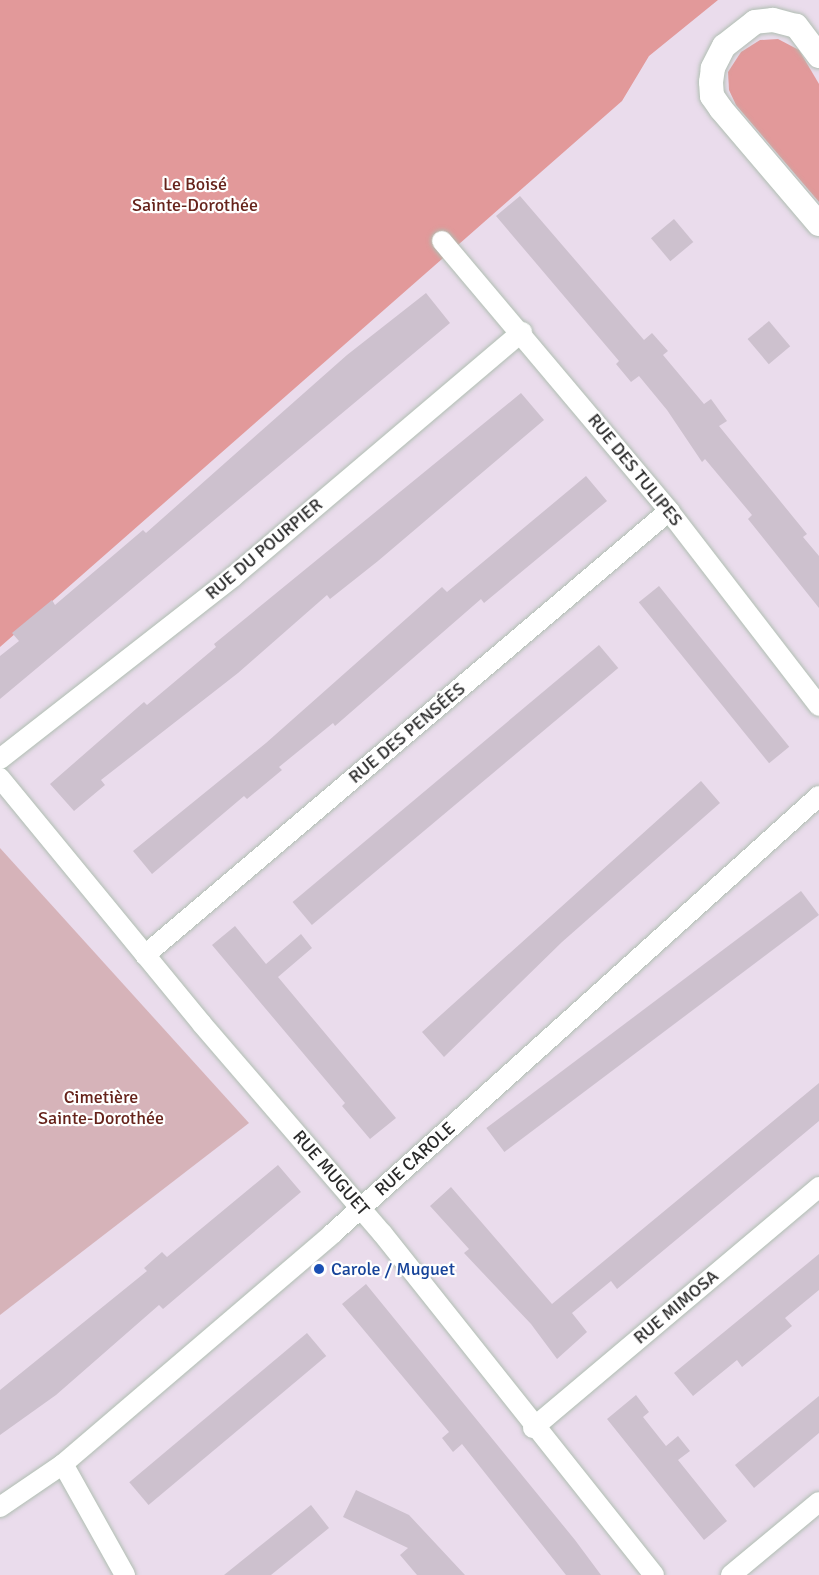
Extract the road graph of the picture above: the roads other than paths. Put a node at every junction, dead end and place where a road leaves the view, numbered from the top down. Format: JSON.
{"nodes":[{"id":1,"x":819,"y":56,"type":"edge"},
{"id":2,"x":819,"y":224,"type":"edge"},
{"id":3,"x":442,"y":241,"type":"dead end"},
{"id":4,"x":522,"y":332,"type":"junction"},
{"id":5,"x":669,"y":511,"type":"junction"},
{"id":6,"x":819,"y":706,"type":"edge"},
{"id":7,"x":0,"y":759,"type":"edge"},
{"id":8,"x":0,"y":778,"type":"edge"},
{"id":9,"x":819,"y":796,"type":"edge"},
{"id":10,"x":145,"y":955,"type":"junction"},
{"id":11,"x":819,"y":1187,"type":"edge"},
{"id":12,"x":360,"y":1208,"type":"junction"},
{"id":13,"x":533,"y":1428,"type":"junction"},
{"id":14,"x":63,"y":1464,"type":"junction"},
{"id":15,"x":819,"y":1502,"type":"edge"},
{"id":16,"x":0,"y":1507,"type":"edge"},
{"id":17,"x":125,"y":1575,"type":"edge"},
{"id":18,"x":654,"y":1575,"type":"edge"},
{"id":19,"x":731,"y":1575,"type":"edge"}],
"edges":[{"from":1,"to":2,"type":"street"},
{"from":3,"to":4,"type":"street","name":"RUE DES TULIPES"},
{"from":4,"to":5,"type":"street","name":"RUE DES TULIPES"},
{"from":4,"to":7,"type":"street","name":"RUE DU POURPIER"},
{"from":5,"to":6,"type":"street","name":"RUE DES TULIPES"},
{"from":5,"to":10,"type":"street","name":"RUE DES PENSÉES"},
{"from":8,"to":10,"type":"street","name":"RUE MUGUET"},
{"from":9,"to":12,"type":"street","name":"RUE CAROLE"},
{"from":10,"to":12,"type":"street","name":"RUE MUGUET"},
{"from":11,"to":13,"type":"street","name":"RUE MIMOSA"},
{"from":12,"to":13,"type":"street","name":"RUE MUGUET"},
{"from":12,"to":14,"type":"street","name":"RUE CAROLE"},
{"from":13,"to":18,"type":"street","name":"RUE MUGUET"},
{"from":14,"to":16,"type":"street","name":"RUE CAROLE"},
{"from":14,"to":17,"type":"street"},
{"from":15,"to":19,"type":"street"}]}
